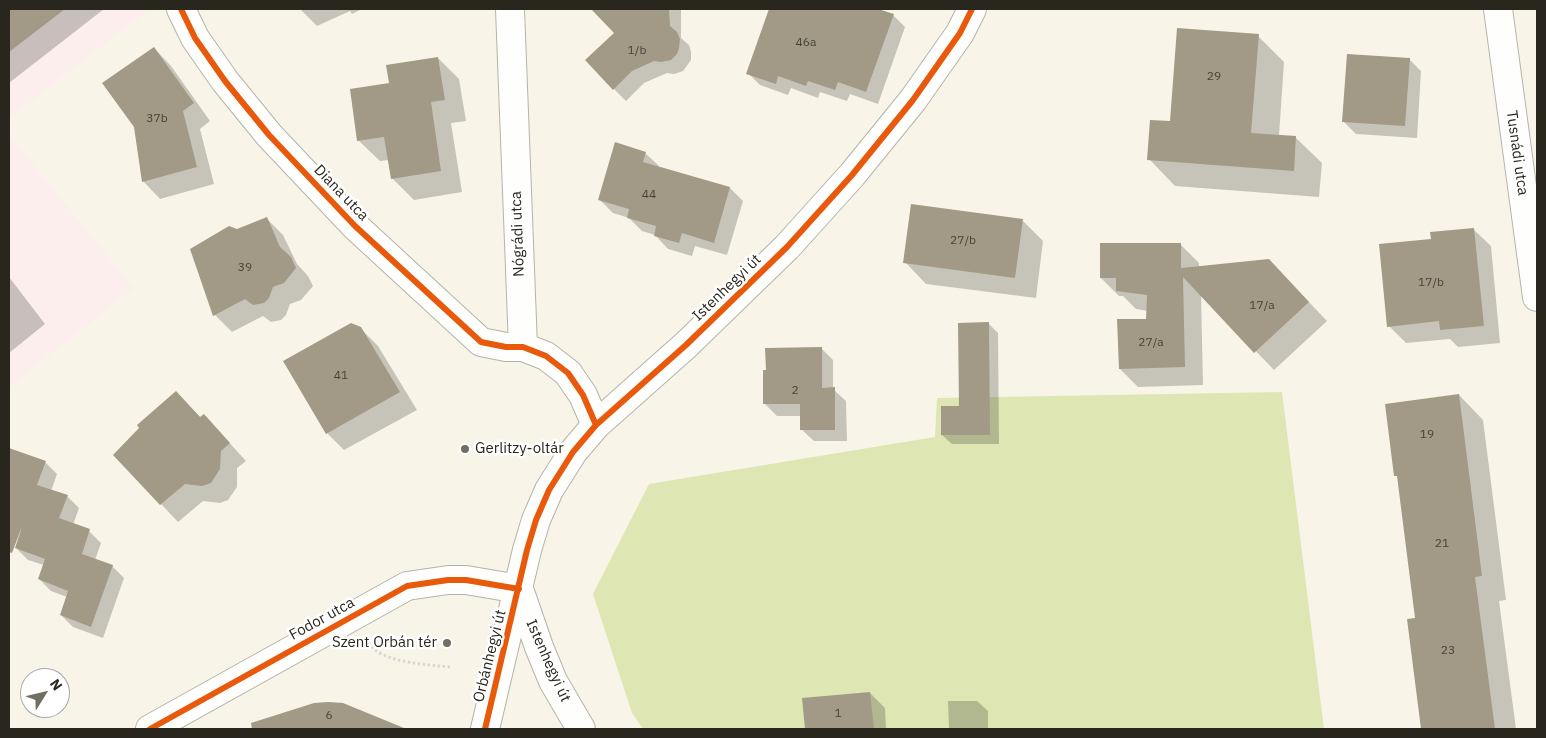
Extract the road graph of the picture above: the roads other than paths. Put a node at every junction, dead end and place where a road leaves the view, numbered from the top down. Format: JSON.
{"nodes":[{"id":1,"x":181,"y":9,"type":"edge"},
{"id":2,"x":510,"y":9,"type":"edge"},
{"id":3,"x":972,"y":9,"type":"edge"},
{"id":4,"x":1498,"y":9,"type":"edge"},
{"id":5,"x":1537,"y":297,"type":"edge"},
{"id":6,"x":523,"y":346,"type":"junction"},
{"id":7,"x":596,"y":425,"type":"junction"},
{"id":8,"x":519,"y":589,"type":"junction"},
{"id":9,"x":150,"y":729,"type":"edge"},
{"id":10,"x":485,"y":729,"type":"edge"},
{"id":11,"x":580,"y":729,"type":"edge"}],
"edges":[{"from":1,"to":6,"type":"street","name":"Diana utca"},
{"from":2,"to":6,"type":"street","name":"Nógrádi utca"},
{"from":3,"to":7,"type":"street","name":"Istenhegyi út"},
{"from":4,"to":5,"type":"street","name":"Tusnádi utca"},
{"from":6,"to":7,"type":"street"},
{"from":7,"to":8,"type":"street","name":"Istenhegyi út"},
{"from":8,"to":9,"type":"street","name":"Fodor utca"},
{"from":8,"to":10,"type":"street","name":"Orbánhegyi út"},
{"from":8,"to":11,"type":"street","name":"Istenhegyi út"}]}
